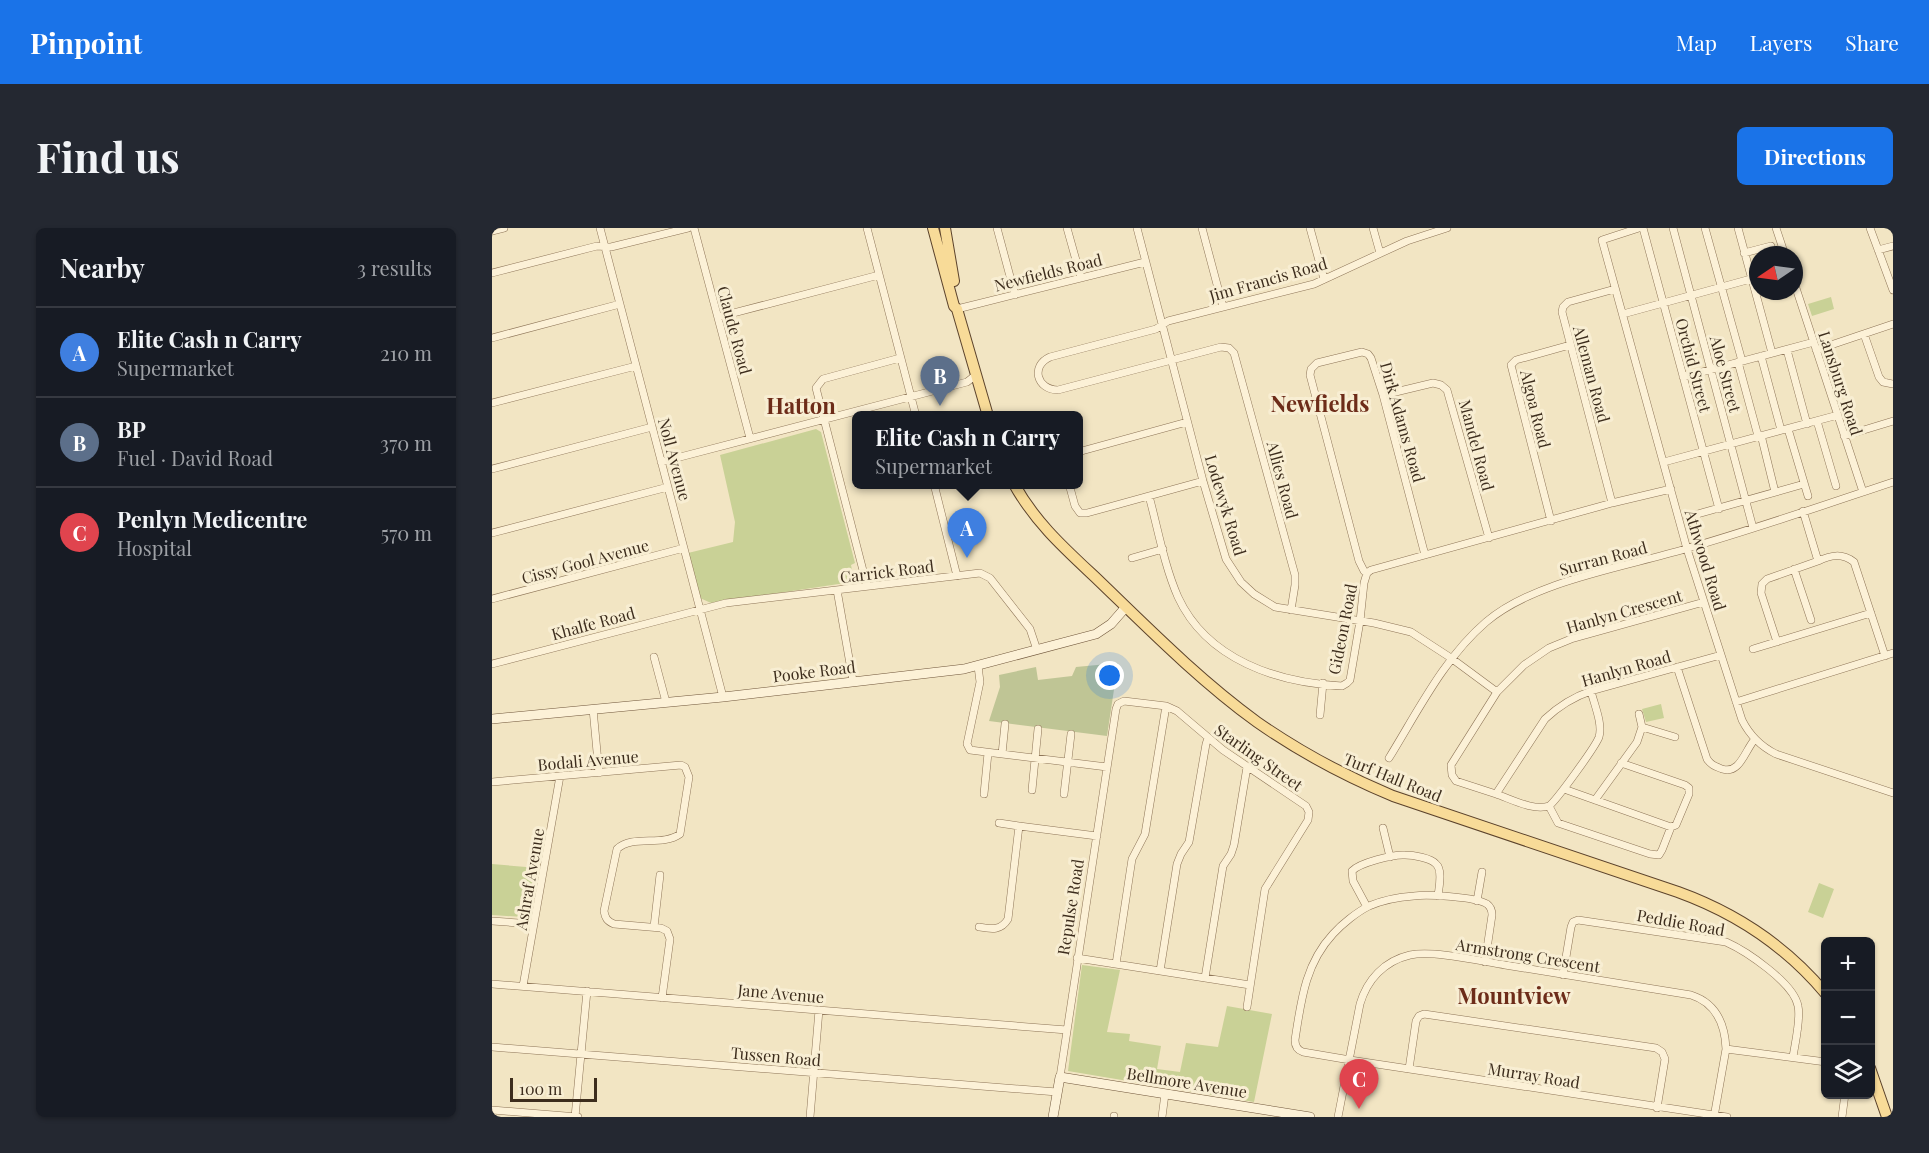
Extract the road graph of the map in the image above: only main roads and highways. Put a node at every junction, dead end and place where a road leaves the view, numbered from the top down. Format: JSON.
{"nodes":[{"id":1,"x":933,"y":228,"type":"edge"},
{"id":2,"x":945,"y":228,"type":"edge"},
{"id":3,"x":957,"y":309,"type":"junction"},
{"id":4,"x":987,"y":411,"type":"edge"},
{"id":5,"x":1017,"y":489,"type":"edge"},
{"id":6,"x":1823,"y":991,"type":"edge"},
{"id":7,"x":1875,"y":1082,"type":"edge"},
{"id":8,"x":1887,"y":1117,"type":"edge"}],
"edges":[{"from":1,"to":3,"type":"main road"},
{"from":2,"to":3,"type":"main road"},
{"from":3,"to":4,"type":"main road"},
{"from":5,"to":6,"type":"main road","name":"Turf Hall Road"},
{"from":7,"to":8,"type":"main road"}]}
